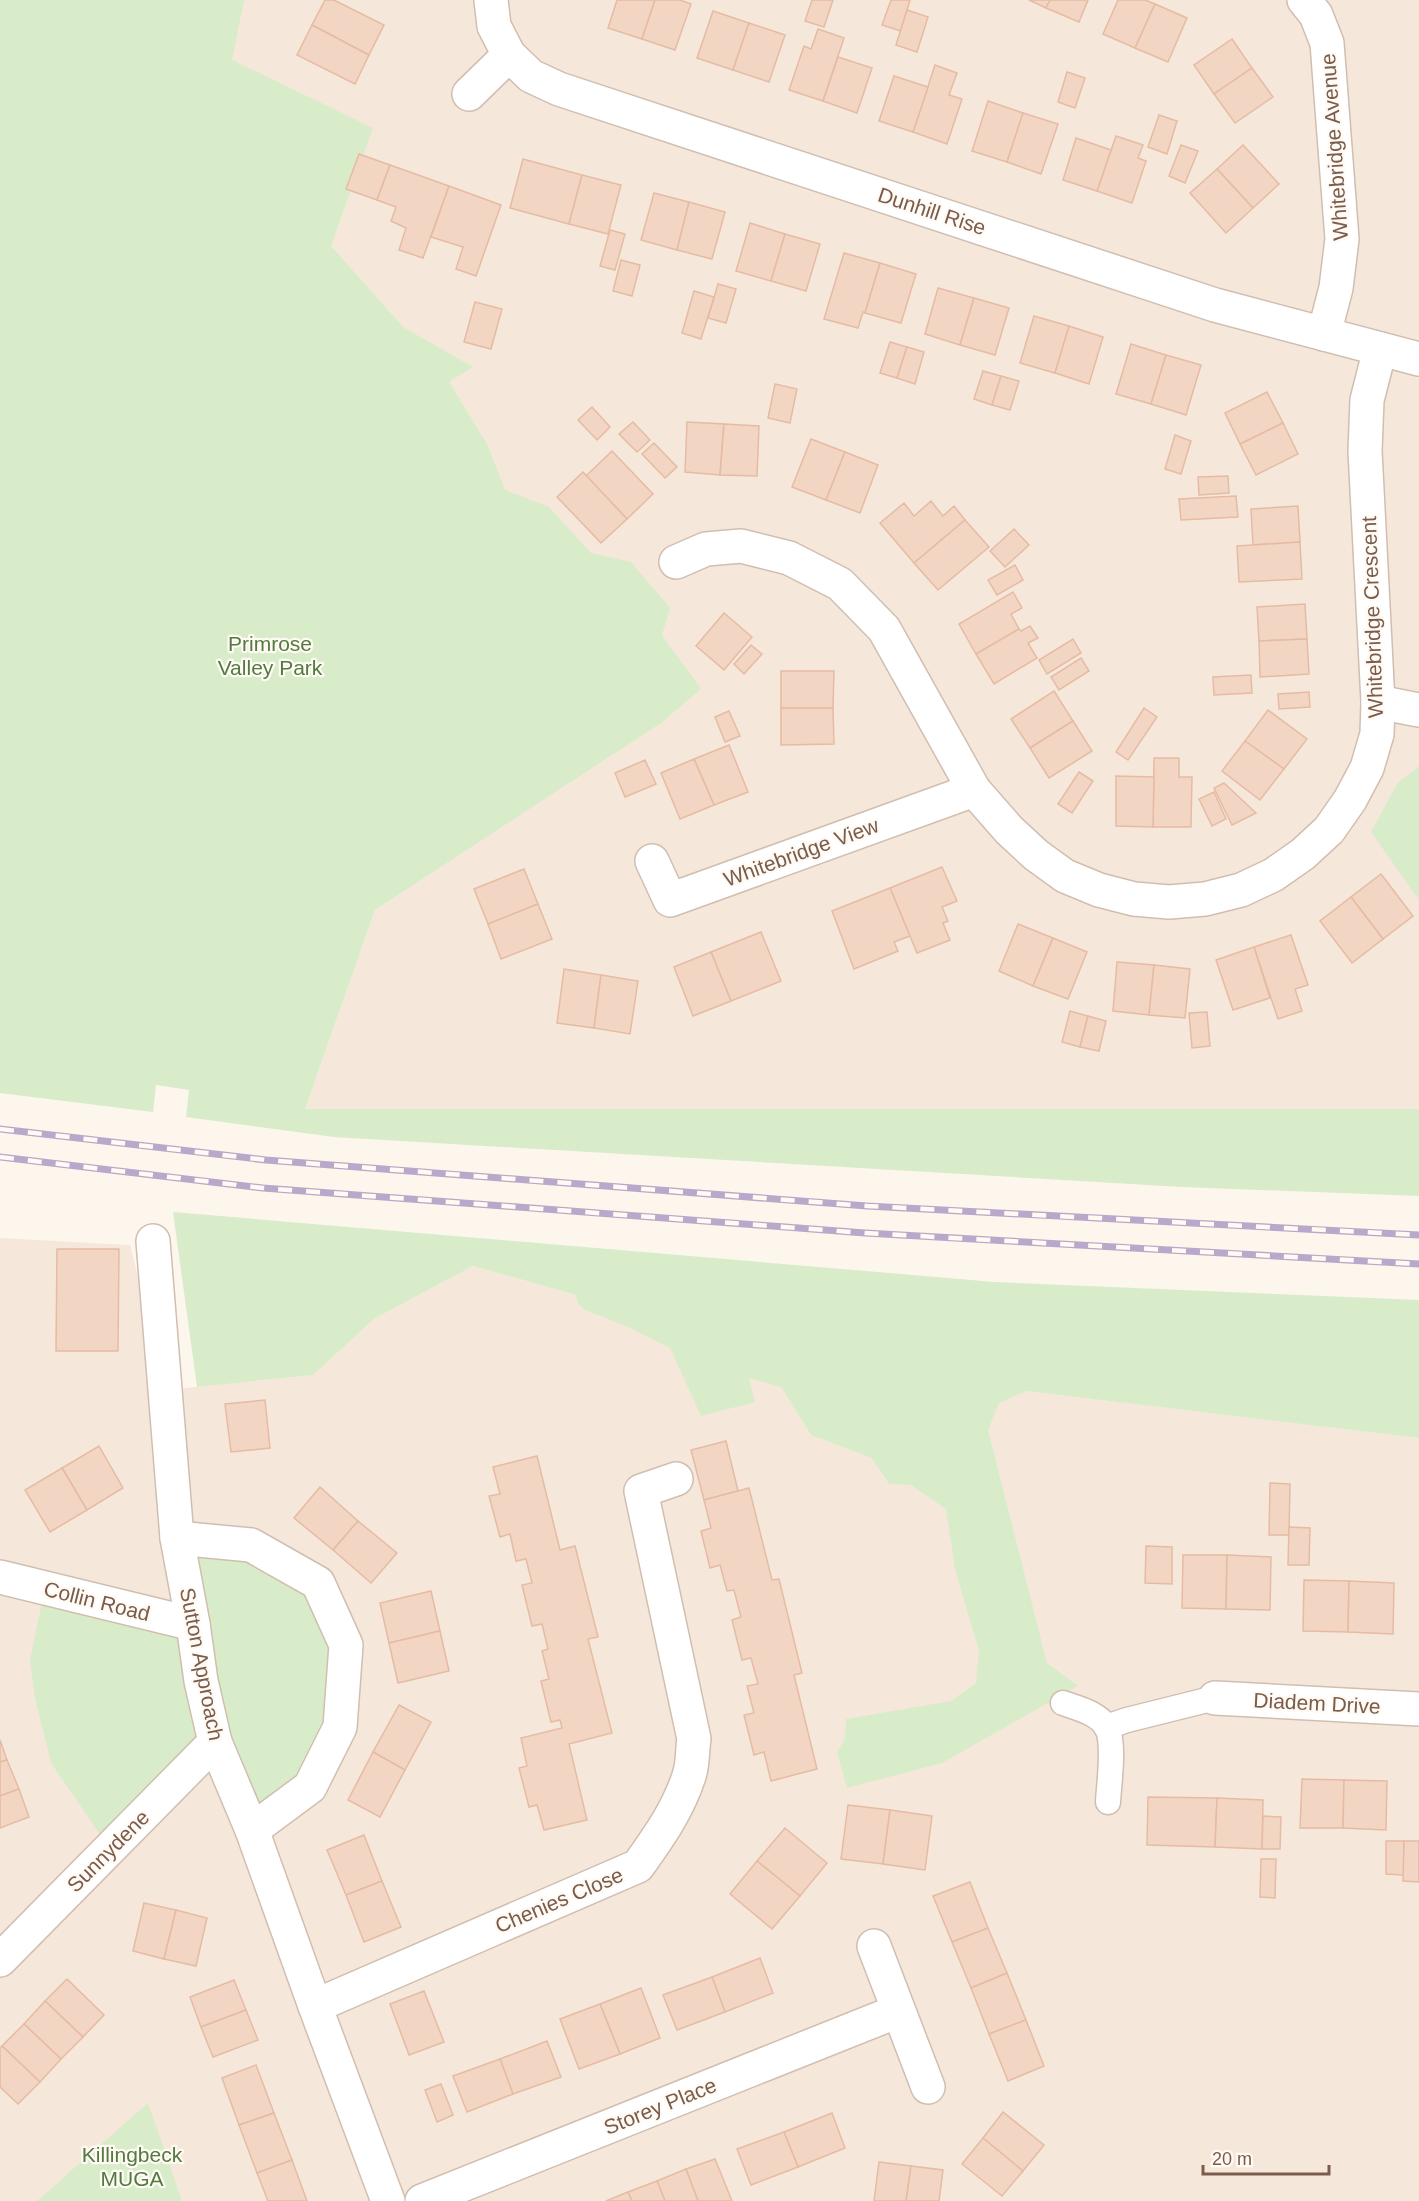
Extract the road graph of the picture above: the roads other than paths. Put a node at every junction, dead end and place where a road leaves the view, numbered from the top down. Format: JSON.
{"nodes":[{"id":1,"x":491,"y":0,"type":"edge"},
{"id":2,"x":1304,"y":0,"type":"edge"},
{"id":3,"x":509,"y":55,"type":"junction"},
{"id":4,"x":469,"y":94,"type":"dead end"},
{"id":5,"x":1324,"y":334,"type":"junction"},
{"id":6,"x":1380,"y":349,"type":"junction"},
{"id":7,"x":1419,"y":358,"type":"edge"},
{"id":8,"x":676,"y":562,"type":"dead end"},
{"id":9,"x":1378,"y":702,"type":"junction"},
{"id":10,"x":1419,"y":710,"type":"edge"},
{"id":11,"x":974,"y":790,"type":"junction"},
{"id":12,"x":652,"y":861,"type":"dead end"},
{"id":13,"x":153,"y":1241,"type":"dead end"},
{"id":14,"x":676,"y":1479,"type":"dead end"},
{"id":15,"x":177,"y":1538,"type":"junction"},
{"id":16,"x":0,"y":1577,"type":"edge"},
{"id":17,"x":193,"y":1624,"type":"junction"},
{"id":18,"x":1215,"y":1698,"type":"joint"},
{"id":19,"x":1063,"y":1703,"type":"dead end"},
{"id":20,"x":1419,"y":1709,"type":"edge"},
{"id":21,"x":1106,"y":1727,"type":"junction"},
{"id":22,"x":215,"y":1742,"type":"junction"},
{"id":23,"x":1108,"y":1802,"type":"dead end"},
{"id":24,"x":252,"y":1830,"type":"junction"},
{"id":25,"x":874,"y":1946,"type":"dead end"},
{"id":26,"x":0,"y":1960,"type":"edge"},
{"id":27,"x":315,"y":2006,"type":"junction"},
{"id":28,"x":898,"y":2011,"type":"junction"},
{"id":29,"x":928,"y":2087,"type":"dead end"},
{"id":30,"x":388,"y":2201,"type":"edge"},
{"id":31,"x":422,"y":2201,"type":"edge"}],
"edges":[{"from":1,"to":3,"type":"street"},
{"from":2,"to":5,"type":"street","name":"Whitebridge Avenue"},
{"from":3,"to":4,"type":"street"},
{"from":3,"to":5,"type":"street","name":"Dunhill Rise"},
{"from":5,"to":6,"type":"street","name":"Dunhill Rise"},
{"from":6,"to":7,"type":"street","name":"Dunhill Rise"},
{"from":6,"to":9,"type":"street","name":"Whitebridge Crescent"},
{"from":8,"to":11,"type":"street","name":"Whitebridge Crescent"},
{"from":9,"to":10,"type":"street"},
{"from":9,"to":11,"type":"street","name":"Whitebridge Crescent"},
{"from":11,"to":12,"type":"street","name":"Whitebridge View"},
{"from":13,"to":15,"type":"street","name":"Sutton Approach"},
{"from":14,"to":27,"type":"street","name":"Chenies Close"},
{"from":15,"to":17,"type":"street","name":"Sutton Approach"},
{"from":15,"to":24,"type":"street"},
{"from":16,"to":17,"type":"street","name":"Collin Road"},
{"from":17,"to":22,"type":"street","name":"Sutton Approach"},
{"from":18,"to":20,"type":"street","name":"Diadem Drive"},
{"from":18,"to":21,"type":"lane"},
{"from":19,"to":21,"type":"lane"},
{"from":21,"to":23,"type":"lane"},
{"from":22,"to":24,"type":"street","name":"Sutton Approach"},
{"from":22,"to":26,"type":"street","name":"Sunnydene"},
{"from":24,"to":27,"type":"street","name":"Sutton Approach"},
{"from":25,"to":28,"type":"street"},
{"from":27,"to":30,"type":"street","name":"Sutton Approach"},
{"from":28,"to":29,"type":"street"},
{"from":28,"to":31,"type":"street","name":"Storey Place"}]}
